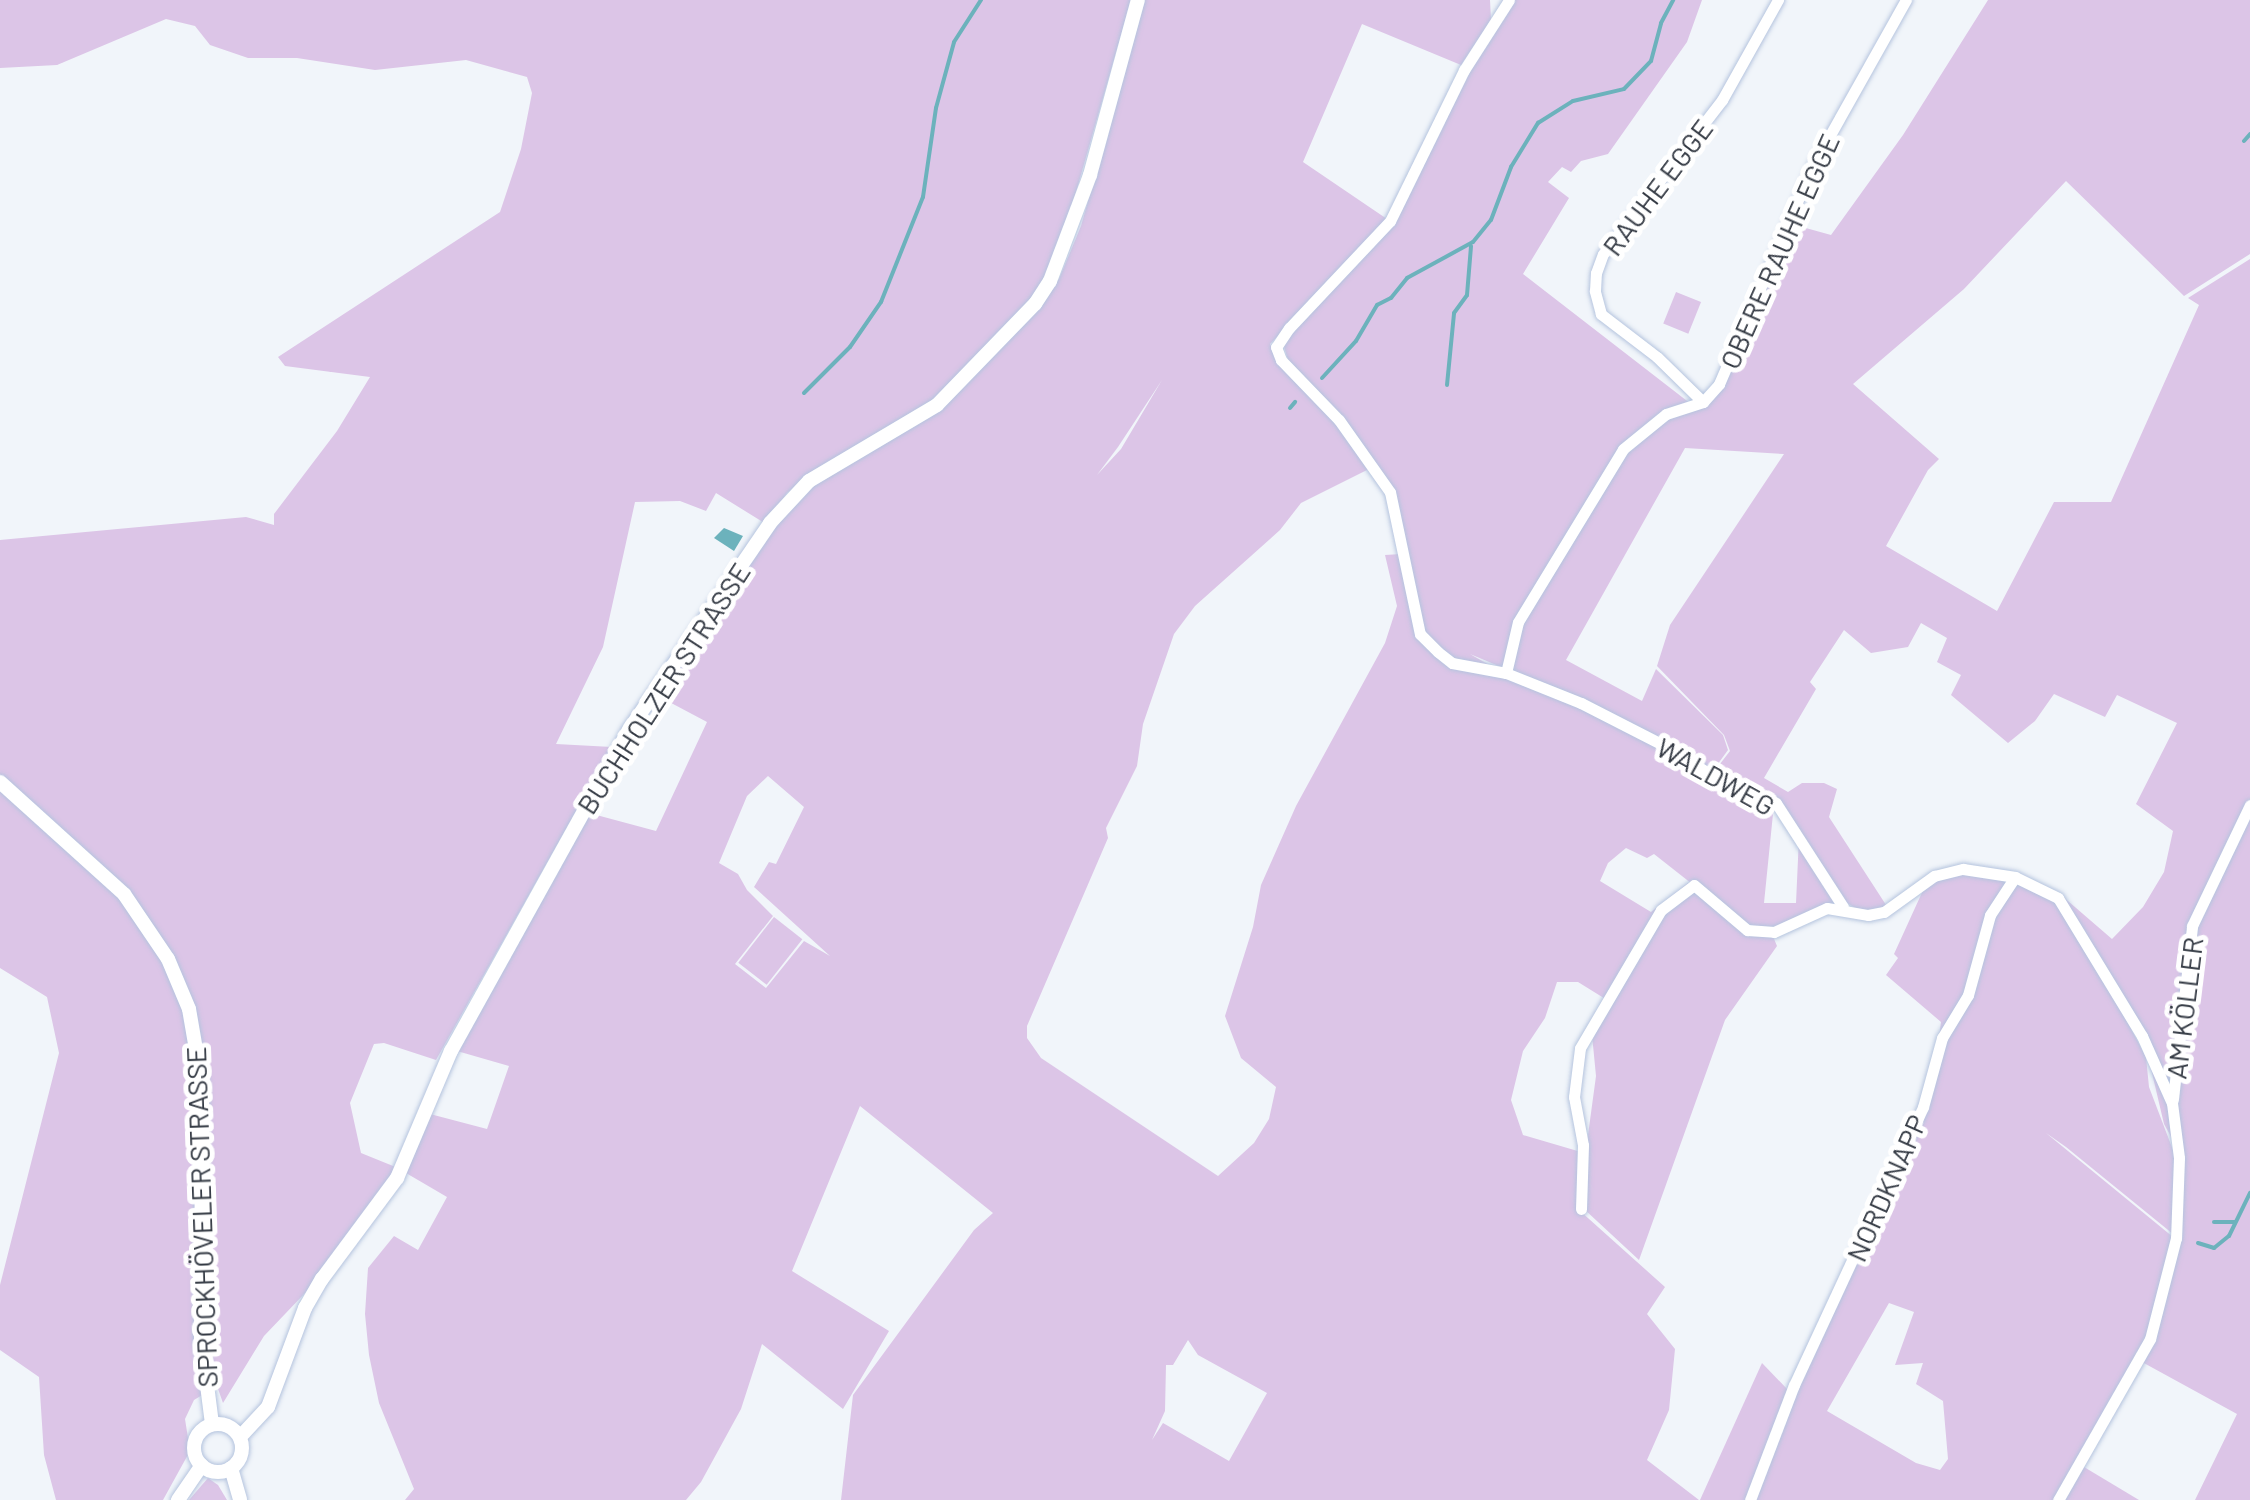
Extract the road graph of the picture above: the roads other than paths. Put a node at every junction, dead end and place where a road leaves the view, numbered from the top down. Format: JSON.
{"nodes":[{"id":1,"x":1138,"y":0,"type":"edge"},
{"id":2,"x":1509,"y":0,"type":"edge"},
{"id":3,"x":1778,"y":0,"type":"edge"},
{"id":4,"x":1906,"y":0,"type":"edge"},
{"id":5,"x":1703,"y":402,"type":"junction"},
{"id":6,"x":1506,"y":674,"type":"junction"},
{"id":7,"x":0,"y":782,"type":"edge"},
{"id":8,"x":2250,"y":805,"type":"edge"},
{"id":9,"x":2016,"y":877,"type":"junction"},
{"id":10,"x":1843,"y":907,"type":"junction"},
{"id":11,"x":2172,"y":1104,"type":"junction"},
{"id":12,"x":1581,"y":1209,"type":"dead end"},
{"id":13,"x":212,"y":1424,"type":"junction"},
{"id":14,"x":240,"y":1437,"type":"junction"},
{"id":15,"x":202,"y":1466,"type":"junction"},
{"id":16,"x":230,"y":1468,"type":"junction"},
{"id":17,"x":178,"y":1500,"type":"edge"},
{"id":18,"x":240,"y":1500,"type":"edge"},
{"id":19,"x":1750,"y":1500,"type":"edge"},
{"id":20,"x":2058,"y":1500,"type":"edge"}],
"edges":[{"from":1,"to":14,"type":"street","name":"BUCHHOLZER STRASSE"},
{"from":2,"to":6,"type":"street","name":"WALDWEG"},
{"from":3,"to":5,"type":"street","name":"RAUHE EGGE"},
{"from":4,"to":5,"type":"street","name":"OBERE RAUHE EGGE"},
{"from":5,"to":6,"type":"street"},
{"from":6,"to":10,"type":"street","name":"WALDWEG"},
{"from":7,"to":13,"type":"street","name":"SPROCKHÖVELER STRASSE"},
{"from":8,"to":11,"type":"street","name":"AM KÖLLER"},
{"from":9,"to":10,"type":"street"},
{"from":9,"to":11,"type":"street"},
{"from":9,"to":19,"type":"street","name":"NORDKNAPP"},
{"from":10,"to":12,"type":"street"},
{"from":11,"to":20,"type":"street"},
{"from":13,"to":14,"type":"street","name":"SPROCKHÖVELER STRASSE"},
{"from":13,"to":15,"type":"street","name":"SPROCKHÖVELER STRASSE"},
{"from":14,"to":16,"type":"street"},
{"from":15,"to":16,"type":"street"},
{"from":15,"to":17,"type":"street"},
{"from":16,"to":18,"type":"street"}]}
